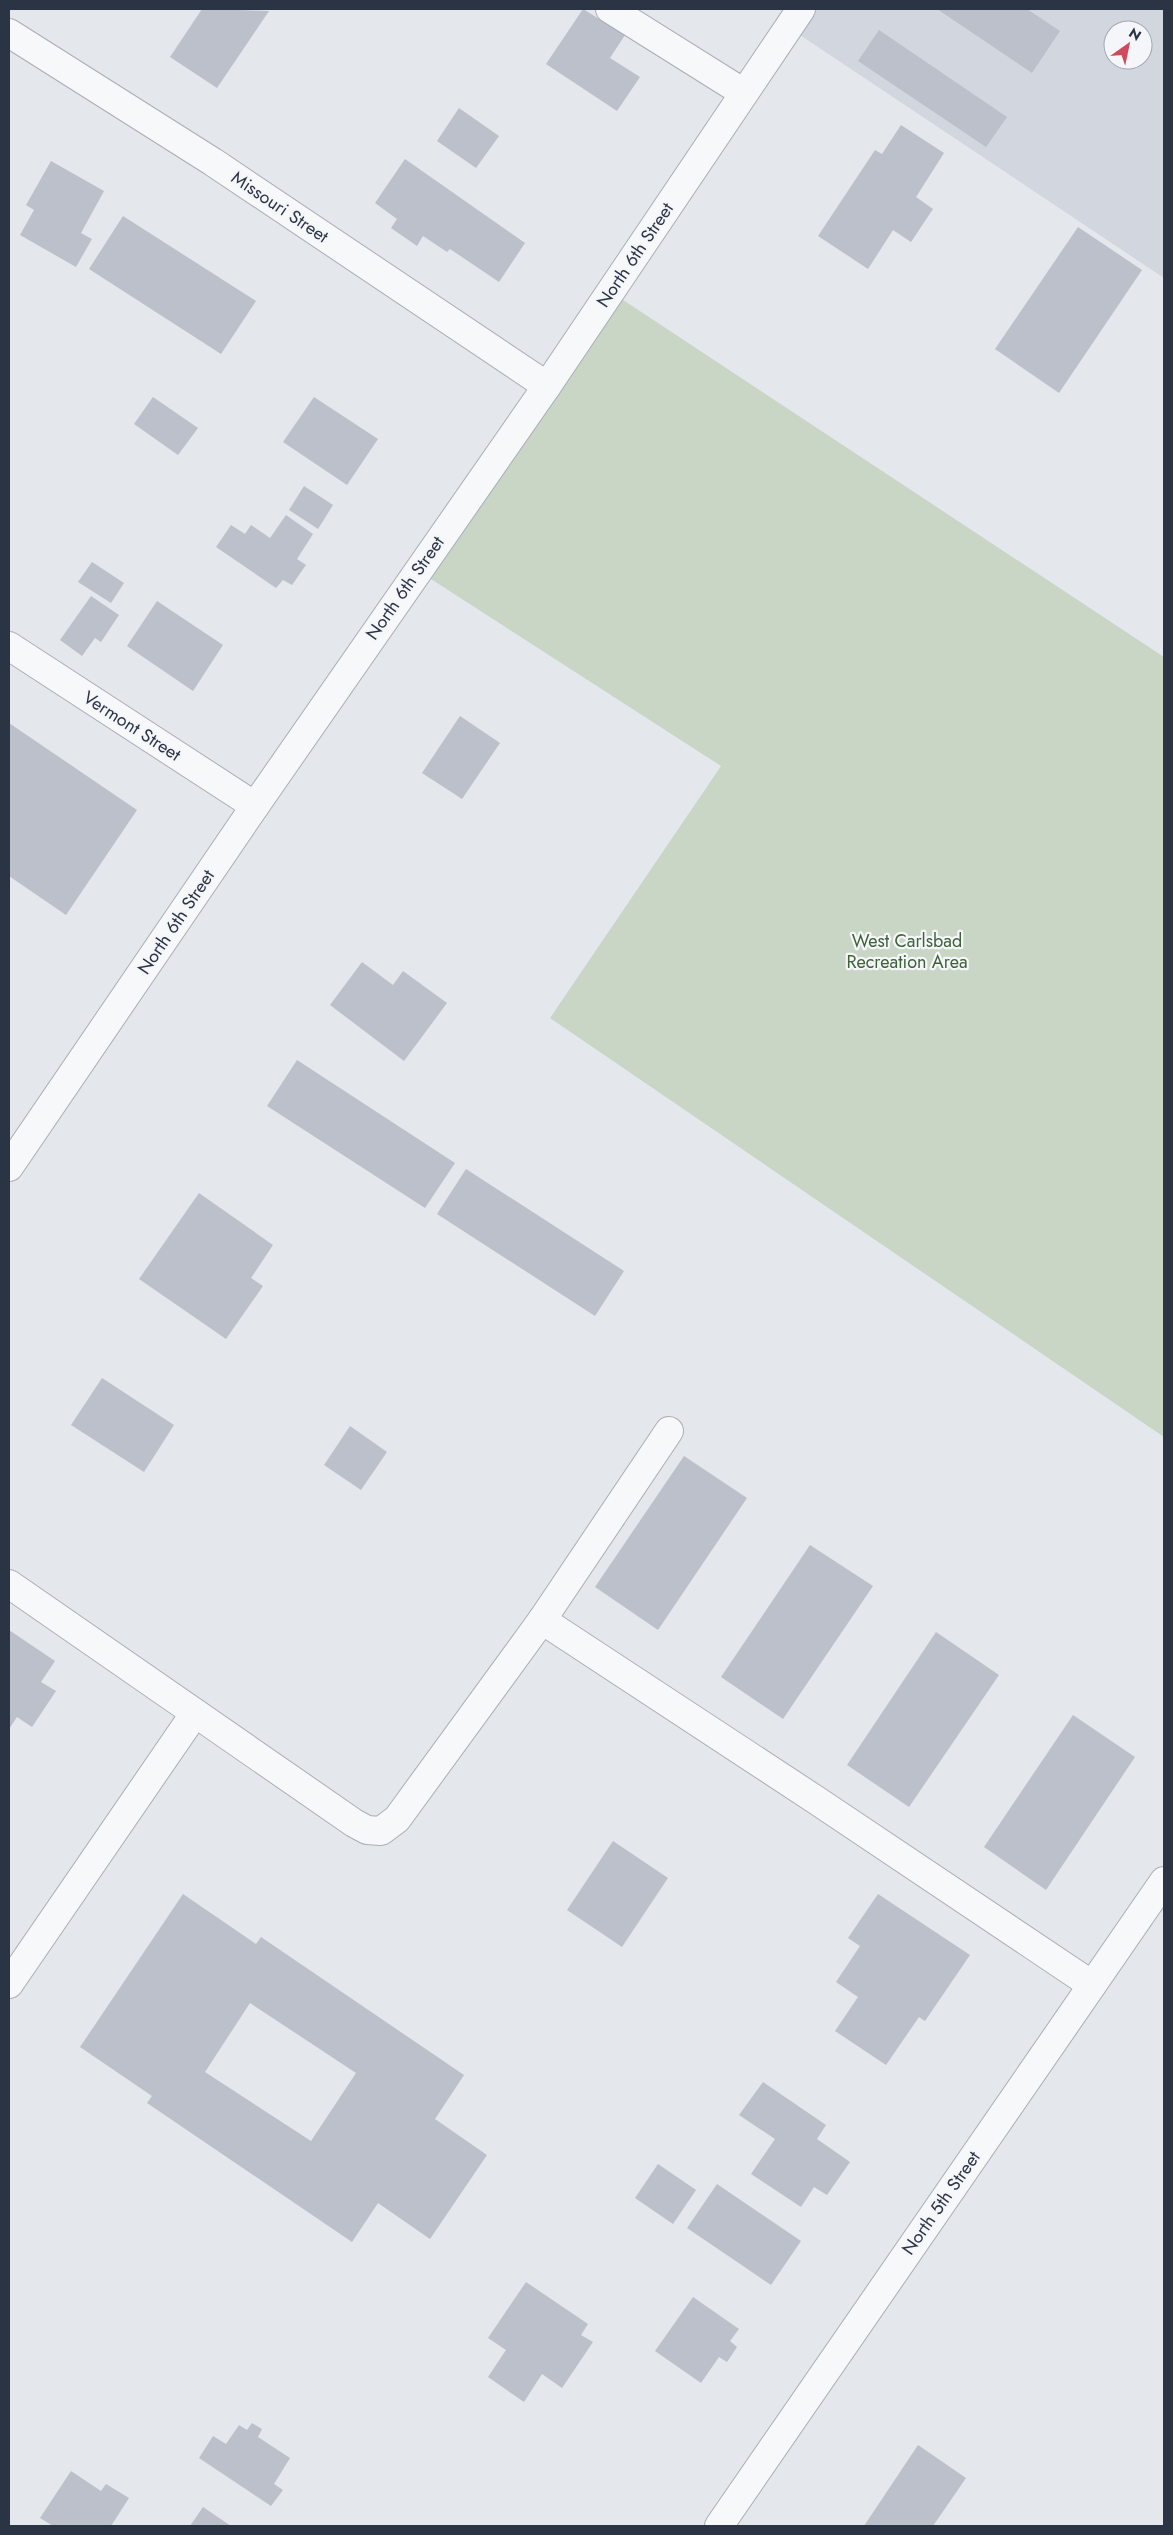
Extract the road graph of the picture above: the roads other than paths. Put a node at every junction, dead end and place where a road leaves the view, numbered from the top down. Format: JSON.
{"nodes":[{"id":1,"x":610,"y":9,"type":"edge"},
{"id":2,"x":801,"y":9,"type":"edge"},
{"id":3,"x":9,"y":33,"type":"edge"},
{"id":4,"x":744,"y":93,"type":"junction"},
{"id":5,"x":547,"y":386,"type":"junction"},
{"id":6,"x":9,"y":646,"type":"edge"},
{"id":7,"x":255,"y":806,"type":"junction"},
{"id":8,"x":9,"y":1167,"type":"edge"},
{"id":9,"x":669,"y":1431,"type":"dead end"},
{"id":10,"x":9,"y":1584,"type":"edge"},
{"id":11,"x":542,"y":1620,"type":"junction"},
{"id":12,"x":195,"y":1713,"type":"junction"},
{"id":13,"x":1164,"y":1881,"type":"edge"},
{"id":14,"x":9,"y":1984,"type":"edge"},
{"id":15,"x":1092,"y":1985,"type":"junction"},
{"id":16,"x":719,"y":2526,"type":"edge"}],
"edges":[{"from":1,"to":4,"type":"street"},
{"from":2,"to":4,"type":"street","name":"North 6th Street"},
{"from":3,"to":5,"type":"street","name":"Missouri Street"},
{"from":4,"to":5,"type":"street","name":"North 6th Street"},
{"from":5,"to":7,"type":"street","name":"North 6th Street"},
{"from":6,"to":7,"type":"street","name":"Vermont Street"},
{"from":7,"to":8,"type":"street","name":"North 6th Street"},
{"from":9,"to":11,"type":"street"},
{"from":10,"to":12,"type":"street"},
{"from":11,"to":12,"type":"street"},
{"from":11,"to":15,"type":"street"},
{"from":12,"to":14,"type":"street"},
{"from":13,"to":15,"type":"street","name":"North 5th Street"},
{"from":15,"to":16,"type":"street","name":"North 5th Street"}]}
